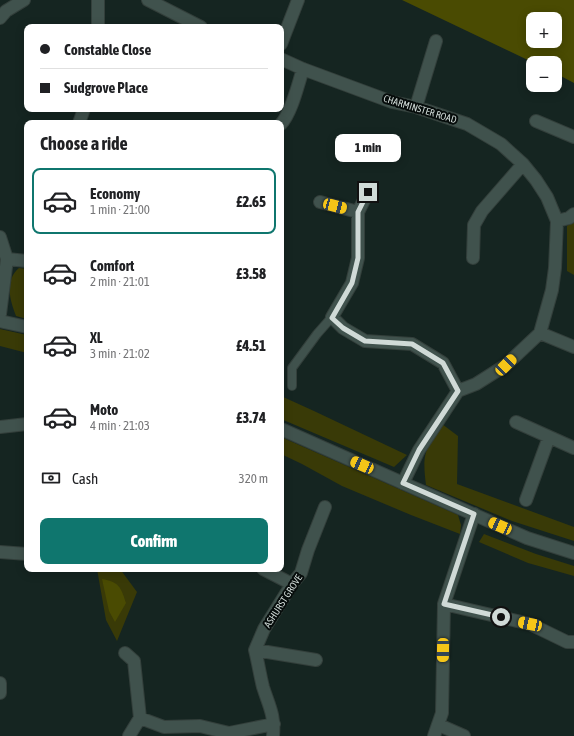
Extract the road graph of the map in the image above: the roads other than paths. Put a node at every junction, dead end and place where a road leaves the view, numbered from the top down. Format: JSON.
{"nodes":[{"id":1,"x":24,"y":0,"type":"edge"},
{"id":2,"x":98,"y":0,"type":"edge"},
{"id":3,"x":298,"y":0,"type":"edge"},
{"id":4,"x":156,"y":2,"type":"edge"},
{"id":5,"x":0,"y":18,"type":"edge"},
{"id":6,"x":98,"y":24,"type":"edge"},
{"id":7,"x":196,"y":24,"type":"edge"},
{"id":8,"x":284,"y":36,"type":"edge"},
{"id":9,"x":436,"y":41,"type":"dead end"},
{"id":10,"x":284,"y":60,"type":"edge"},
{"id":11,"x":303,"y":69,"type":"junction"},
{"id":12,"x":416,"y":107,"type":"junction"},
{"id":13,"x":284,"y":121,"type":"edge"},
{"id":14,"x":536,"y":121,"type":"dead end"},
{"id":15,"x":574,"y":137,"type":"edge"},
{"id":16,"x":524,"y":164,"type":"junction"},
{"id":17,"x":368,"y":192,"type":"dead end"},
{"id":18,"x":320,"y":202,"type":"dead end"},
{"id":19,"x":358,"y":212,"type":"junction"},
{"id":20,"x":574,"y":214,"type":"edge"},
{"id":21,"x":557,"y":220,"type":"junction"},
{"id":22,"x":0,"y":237,"type":"edge"},
{"id":23,"x":473,"y":258,"type":"dead end"},
{"id":24,"x":7,"y":259,"type":"junction"},
{"id":25,"x":24,"y":262,"type":"edge"},
{"id":26,"x":0,"y":314,"type":"edge"},
{"id":27,"x":332,"y":318,"type":"junction"},
{"id":28,"x":0,"y":321,"type":"edge"},
{"id":29,"x":24,"y":326,"type":"edge"},
{"id":30,"x":540,"y":333,"type":"junction"},
{"id":31,"x":574,"y":347,"type":"edge"},
{"id":32,"x":292,"y":386,"type":"dead end"},
{"id":33,"x":458,"y":391,"type":"junction"},
{"id":34,"x":516,"y":422,"type":"dead end"},
{"id":35,"x":24,"y":424,"type":"edge"},
{"id":36,"x":0,"y":427,"type":"edge"},
{"id":37,"x":284,"y":430,"type":"edge"},
{"id":38,"x":549,"y":437,"type":"junction"},
{"id":39,"x":574,"y":448,"type":"edge"},
{"id":40,"x":403,"y":483,"type":"junction"},
{"id":41,"x":526,"y":500,"type":"dead end"},
{"id":42,"x":325,"y":507,"type":"dead end"},
{"id":43,"x":474,"y":514,"type":"junction"},
{"id":44,"x":0,"y":552,"type":"edge"},
{"id":45,"x":574,"y":553,"type":"edge"},
{"id":46,"x":24,"y":554,"type":"edge"},
{"id":47,"x":270,"y":572,"type":"edge"},
{"id":48,"x":292,"y":584,"type":"junction"},
{"id":49,"x":444,"y":604,"type":"junction"},
{"id":50,"x":574,"y":642,"type":"edge"},
{"id":51,"x":255,"y":650,"type":"junction"},
{"id":52,"x":125,"y":653,"type":"dead end"},
{"id":53,"x":316,"y":660,"type":"dead end"},
{"id":54,"x":0,"y":683,"type":"edge"},
{"id":55,"x":0,"y":693,"type":"edge"},
{"id":56,"x":140,"y":718,"type":"junction"},
{"id":57,"x":274,"y":730,"type":"edge"},
{"id":58,"x":437,"y":731,"type":"edge"},
{"id":59,"x":129,"y":736,"type":"edge"},
{"id":60,"x":464,"y":736,"type":"edge"}],
"edges":[{"from":1,"to":5,"type":"street"},
{"from":2,"to":6,"type":"street"},
{"from":3,"to":8,"type":"street"},
{"from":4,"to":7,"type":"street"},
{"from":9,"to":12,"type":"street"},
{"from":10,"to":11,"type":"street","name":"CHARMINSTER ROAD"},
{"from":11,"to":12,"type":"street","name":"CHARMINSTER ROAD"},
{"from":11,"to":13,"type":"street"},
{"from":12,"to":16,"type":"street","name":"CHARMINSTER ROAD"},
{"from":14,"to":15,"type":"street"},
{"from":16,"to":21,"type":"street","name":"CHARMINSTER ROAD"},
{"from":16,"to":23,"type":"street"},
{"from":17,"to":19,"type":"street"},
{"from":18,"to":19,"type":"street"},
{"from":19,"to":27,"type":"street"},
{"from":20,"to":21,"type":"street"},
{"from":21,"to":30,"type":"street","name":"CHARMINSTER ROAD"},
{"from":22,"to":24,"type":"street"},
{"from":24,"to":25,"type":"street"},
{"from":24,"to":26,"type":"street"},
{"from":27,"to":32,"type":"lane"},
{"from":27,"to":33,"type":"street"},
{"from":28,"to":29,"type":"street"},
{"from":30,"to":31,"type":"street"},
{"from":30,"to":33,"type":"street"},
{"from":33,"to":40,"type":"street"},
{"from":34,"to":38,"type":"street"},
{"from":35,"to":36,"type":"street"},
{"from":37,"to":40,"type":"street"},
{"from":38,"to":39,"type":"street"},
{"from":38,"to":41,"type":"street"},
{"from":40,"to":43,"type":"street"},
{"from":42,"to":48,"type":"street","name":"ASHURST GROVE"},
{"from":43,"to":45,"type":"street"},
{"from":43,"to":49,"type":"street"},
{"from":44,"to":46,"type":"street"},
{"from":47,"to":48,"type":"street"},
{"from":48,"to":51,"type":"street","name":"ASHURST GROVE"},
{"from":49,"to":50,"type":"street"},
{"from":49,"to":58,"type":"street"},
{"from":51,"to":53,"type":"street"},
{"from":51,"to":57,"type":"street"},
{"from":52,"to":56,"type":"street"},
{"from":54,"to":55,"type":"street"},
{"from":56,"to":57,"type":"street"},
{"from":56,"to":59,"type":"street"},
{"from":58,"to":60,"type":"street"}]}
